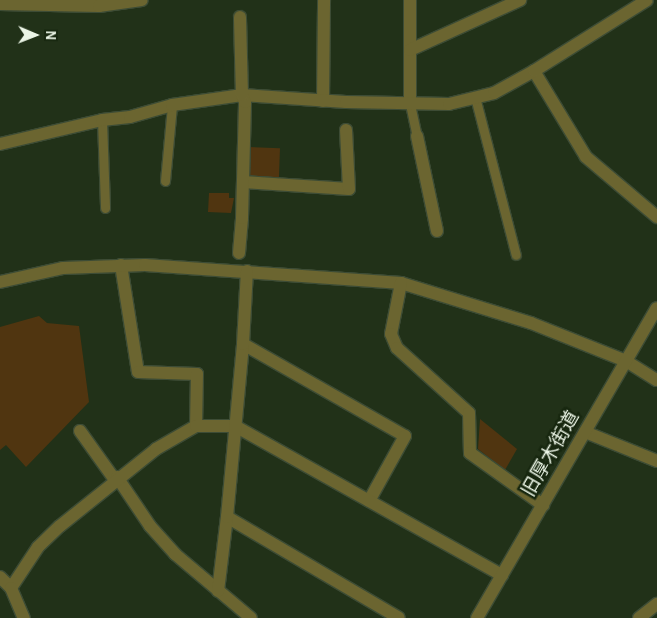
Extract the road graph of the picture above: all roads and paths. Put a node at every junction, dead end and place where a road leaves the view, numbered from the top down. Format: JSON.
{"nodes":[{"id":1,"x":139,"y":0,"type":"edge"},
{"id":2,"x":324,"y":0,"type":"edge"},
{"id":3,"x":410,"y":0,"type":"edge"},
{"id":4,"x":520,"y":0,"type":"edge"},
{"id":5,"x":647,"y":0,"type":"edge"},
{"id":6,"x":0,"y":4,"type":"edge"},
{"id":7,"x":240,"y":17,"type":"dead end"},
{"id":8,"x":410,"y":50,"type":"junction"},
{"id":9,"x":534,"y":71,"type":"junction"},
{"id":10,"x":242,"y":95,"type":"junction"},
{"id":11,"x":475,"y":97,"type":"junction"},
{"id":12,"x":323,"y":101,"type":"junction"},
{"id":13,"x":410,"y":104,"type":"junction"},
{"id":14,"x":172,"y":105,"type":"junction"},
{"id":15,"x":102,"y":120,"type":"junction"},
{"id":16,"x":346,"y":130,"type":"dead end"},
{"id":17,"x":417,"y":136,"type":"joint"},
{"id":18,"x":0,"y":144,"type":"edge"},
{"id":19,"x":165,"y":180,"type":"dead end"},
{"id":20,"x":243,"y":182,"type":"junction"},
{"id":21,"x":106,"y":208,"type":"dead end"},
{"id":22,"x":656,"y":212,"type":"edge"},
{"id":23,"x":437,"y":231,"type":"dead end"},
{"id":24,"x":239,"y":253,"type":"dead end"},
{"id":25,"x":516,"y":255,"type":"dead end"},
{"id":26,"x":121,"y":266,"type":"junction"},
{"id":27,"x":247,"y":271,"type":"junction"},
{"id":28,"x":0,"y":282,"type":"edge"},
{"id":29,"x":401,"y":283,"type":"junction"},
{"id":30,"x":657,"y":308,"type":"edge"},
{"id":31,"x":243,"y":344,"type":"junction"},
{"id":32,"x":626,"y":361,"type":"junction"},
{"id":33,"x":657,"y":380,"type":"edge"},
{"id":34,"x":196,"y":426,"type":"junction"},
{"id":35,"x":235,"y":426,"type":"junction"},
{"id":36,"x":80,"y":431,"type":"dead end"},
{"id":37,"x":585,"y":432,"type":"junction"},
{"id":38,"x":657,"y":461,"type":"edge"},
{"id":39,"x":116,"y":478,"type":"junction"},
{"id":40,"x":369,"y":501,"type":"junction"},
{"id":41,"x":543,"y":505,"type":"junction"},
{"id":42,"x":227,"y":517,"type":"junction"},
{"id":43,"x":502,"y":575,"type":"junction"},
{"id":44,"x":0,"y":577,"type":"edge"},
{"id":45,"x":10,"y":588,"type":"junction"},
{"id":46,"x":218,"y":591,"type":"junction"},
{"id":47,"x":657,"y":604,"type":"edge"},
{"id":48,"x":24,"y":618,"type":"edge"},
{"id":49,"x":251,"y":618,"type":"edge"},
{"id":50,"x":399,"y":618,"type":"edge"},
{"id":51,"x":477,"y":618,"type":"edge"},
{"id":52,"x":639,"y":618,"type":"edge"}],
"edges":[{"from":1,"to":6,"type":"street"},
{"from":2,"to":12,"type":"street"},
{"from":3,"to":8,"type":"street"},
{"from":4,"to":8,"type":"street"},
{"from":5,"to":9,"type":"street"},
{"from":7,"to":10,"type":"street"},
{"from":8,"to":13,"type":"street"},
{"from":9,"to":11,"type":"street"},
{"from":9,"to":22,"type":"street"},
{"from":10,"to":12,"type":"street"},
{"from":10,"to":14,"type":"street"},
{"from":10,"to":20,"type":"street"},
{"from":11,"to":13,"type":"street"},
{"from":11,"to":25,"type":"lane"},
{"from":12,"to":13,"type":"street"},
{"from":13,"to":17,"type":"lane"},
{"from":14,"to":15,"type":"street"},
{"from":14,"to":19,"type":"lane"},
{"from":15,"to":18,"type":"street"},
{"from":15,"to":21,"type":"lane"},
{"from":16,"to":20,"type":"street"},
{"from":17,"to":23,"type":"street"},
{"from":20,"to":24,"type":"street"},
{"from":26,"to":27,"type":"street"},
{"from":26,"to":28,"type":"street"},
{"from":26,"to":34,"type":"street"},
{"from":27,"to":29,"type":"street"},
{"from":27,"to":31,"type":"street"},
{"from":29,"to":32,"type":"street"},
{"from":29,"to":41,"type":"street"},
{"from":30,"to":32,"type":"street","name":"旧厚木街道"},
{"from":31,"to":35,"type":"street"},
{"from":31,"to":40,"type":"street"},
{"from":32,"to":33,"type":"street"},
{"from":32,"to":37,"type":"street","name":"旧厚木街道"},
{"from":34,"to":35,"type":"street"},
{"from":34,"to":39,"type":"street"},
{"from":35,"to":40,"type":"street"},
{"from":35,"to":42,"type":"street"},
{"from":36,"to":39,"type":"street"},
{"from":37,"to":38,"type":"street"},
{"from":37,"to":41,"type":"street","name":"旧厚木街道"},
{"from":39,"to":45,"type":"street"},
{"from":39,"to":46,"type":"street"},
{"from":40,"to":43,"type":"street"},
{"from":41,"to":43,"type":"street","name":"旧厚木街道"},
{"from":42,"to":46,"type":"street"},
{"from":42,"to":50,"type":"street"},
{"from":43,"to":51,"type":"street","name":"旧厚木街道"},
{"from":44,"to":45,"type":"street"},
{"from":45,"to":48,"type":"street"},
{"from":46,"to":49,"type":"street"},
{"from":47,"to":52,"type":"street"}]}
